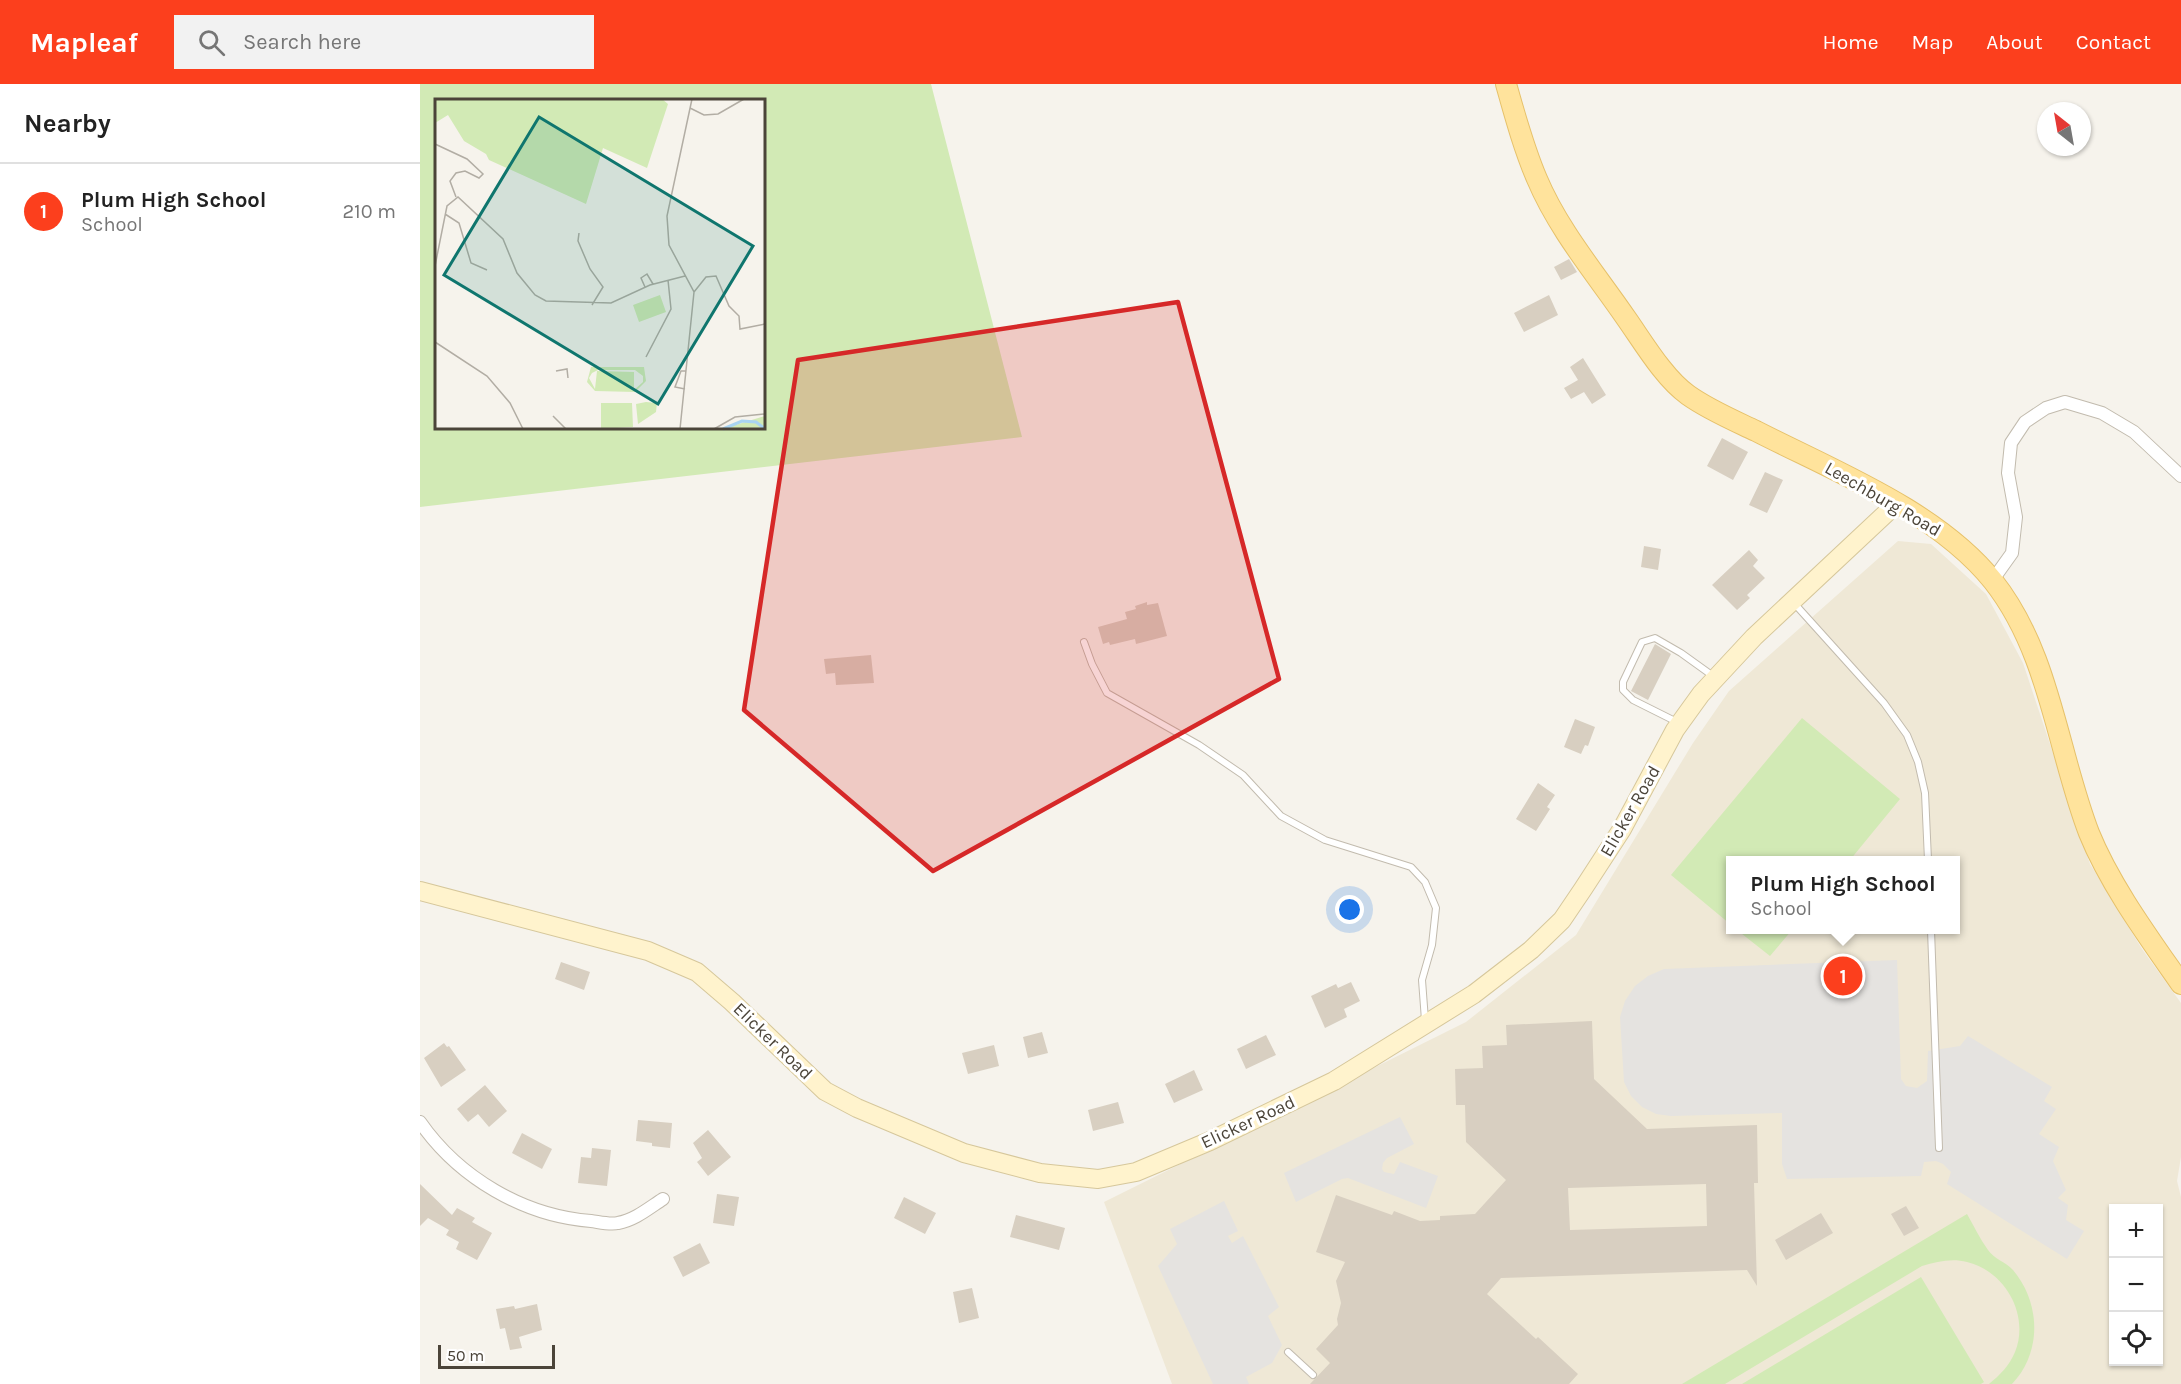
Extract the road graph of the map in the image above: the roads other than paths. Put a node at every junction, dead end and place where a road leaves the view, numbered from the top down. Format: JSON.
{"nodes":[{"id":1,"x":1506,"y":84,"type":"edge"},
{"id":2,"x":2181,"y":476,"type":"edge"},
{"id":3,"x":1896,"y":504,"type":"junction"},
{"id":4,"x":1992,"y":580,"type":"junction"},
{"id":5,"x":1792,"y":601,"type":"junction"},
{"id":6,"x":1084,"y":642,"type":"dead end"},
{"id":7,"x":1716,"y":678,"type":"junction"},
{"id":8,"x":1679,"y":723,"type":"junction"},
{"id":9,"x":1928,"y":856,"type":"edge"},
{"id":10,"x":420,"y":891,"type":"edge"},
{"id":11,"x":1931,"y":934,"type":"edge"},
{"id":12,"x":2181,"y":984,"type":"edge"},
{"id":13,"x":1426,"y":1024,"type":"junction"},
{"id":14,"x":420,"y":1122,"type":"edge"},
{"id":15,"x":1939,"y":1148,"type":"dead end"},
{"id":16,"x":663,"y":1199,"type":"dead end"},
{"id":17,"x":1288,"y":1352,"type":"dead end"},
{"id":18,"x":1313,"y":1375,"type":"dead end"}],
"edges":[{"from":1,"to":3,"type":"main road","name":"Leechburg Road"},
{"from":2,"to":4,"type":"street"},
{"from":3,"to":4,"type":"main road","name":"Leechburg Road"},
{"from":3,"to":5,"type":"street","name":"Elicker Road"},
{"from":4,"to":12,"type":"main road","name":"Leechburg Road"},
{"from":5,"to":7,"type":"street","name":"Elicker Road"},
{"from":5,"to":9,"type":"lane"},
{"from":6,"to":13,"type":"lane"},
{"from":7,"to":8,"type":"street","name":"Elicker Road"},
{"from":7,"to":8,"type":"lane"},
{"from":8,"to":13,"type":"street","name":"Elicker Road"},
{"from":10,"to":13,"type":"street","name":"Elicker Road"},
{"from":11,"to":15,"type":"lane"},
{"from":14,"to":16,"type":"street"},
{"from":17,"to":18,"type":"lane"}]}
